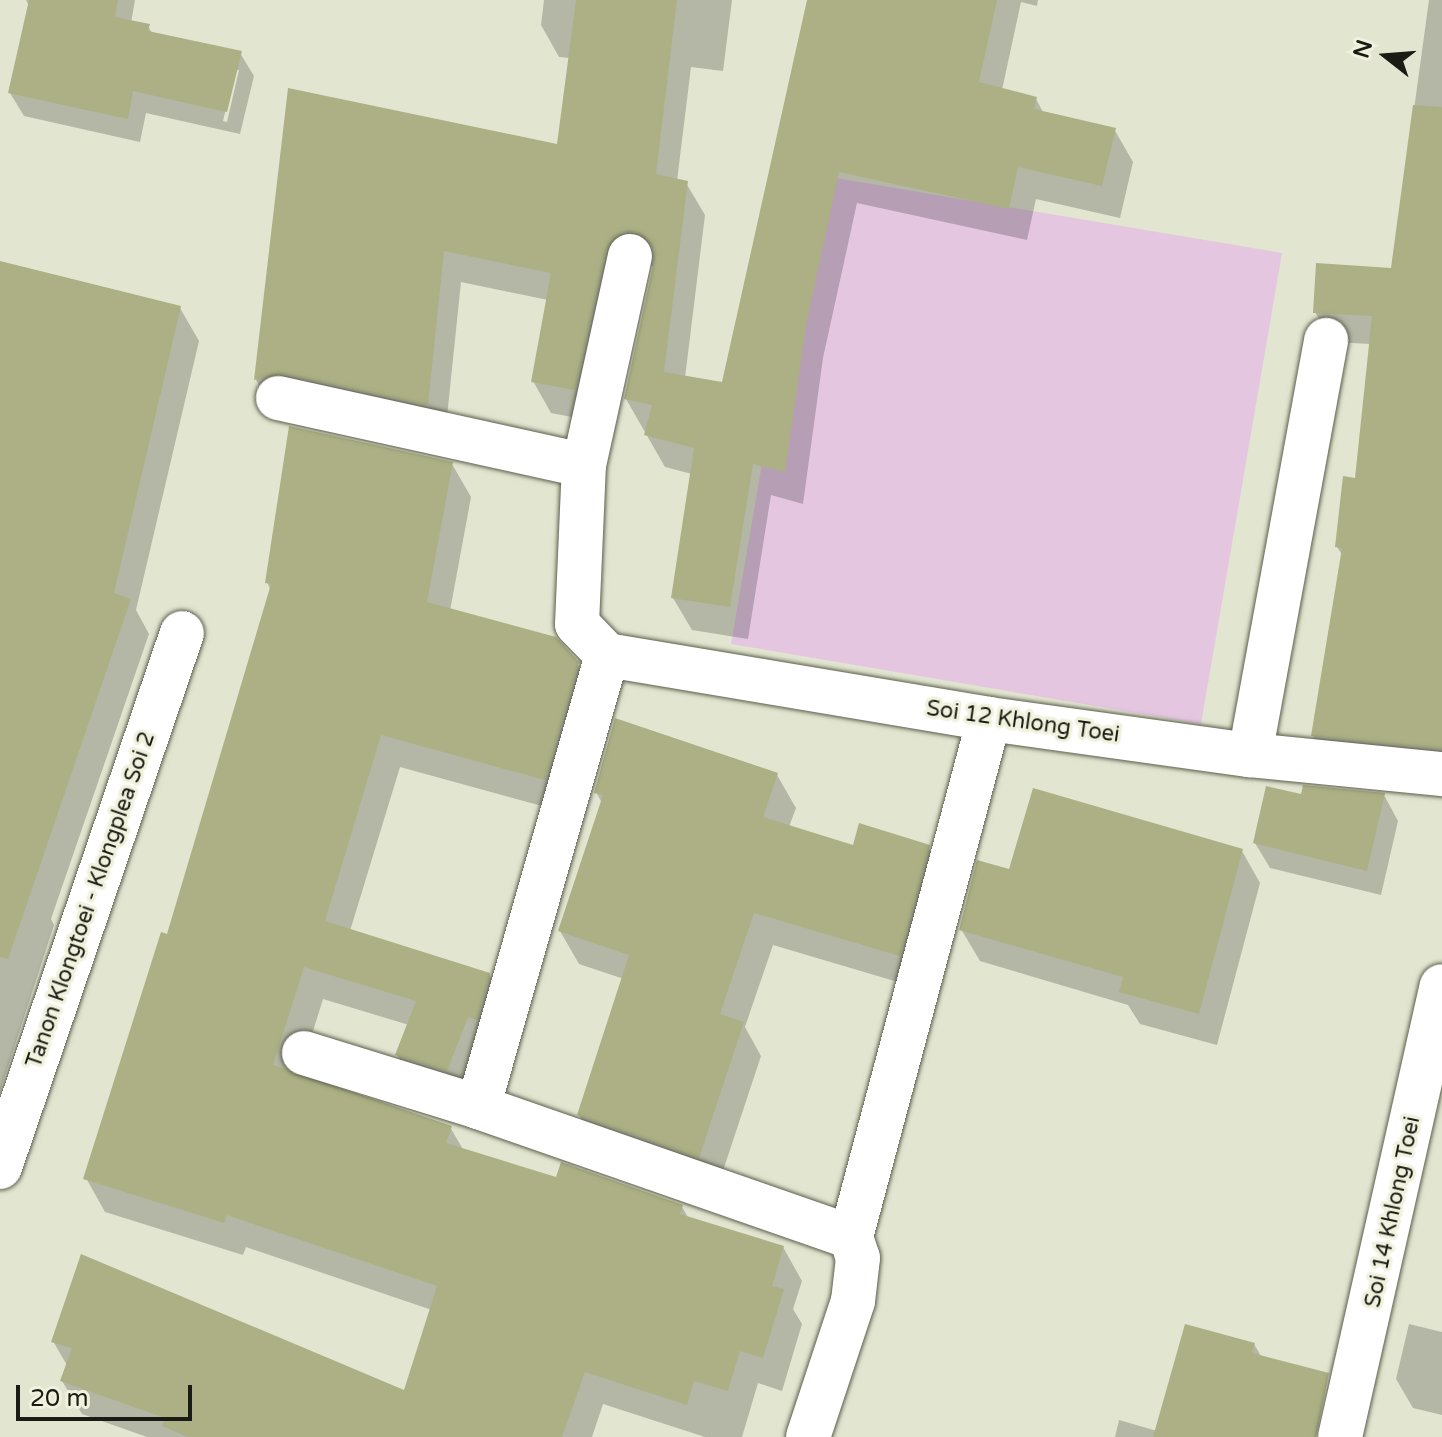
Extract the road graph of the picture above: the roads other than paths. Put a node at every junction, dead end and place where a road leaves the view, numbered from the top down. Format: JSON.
{"nodes":[{"id":1,"x":630,"y":256,"type":"dead end"},
{"id":2,"x":1326,"y":340,"type":"dead end"},
{"id":3,"x":278,"y":398,"type":"dead end"},
{"id":4,"x":584,"y":465,"type":"junction"},
{"id":5,"x":182,"y":633,"type":"dead end"},
{"id":6,"x":607,"y":655,"type":"junction"},
{"id":7,"x":989,"y":719,"type":"junction"},
{"id":8,"x":1250,"y":755,"type":"junction"},
{"id":9,"x":1442,"y":774,"type":"edge"},
{"id":10,"x":1442,"y":986,"type":"edge"},
{"id":11,"x":304,"y":1053,"type":"dead end"},
{"id":12,"x":478,"y":1107,"type":"junction"},
{"id":13,"x":0,"y":1167,"type":"edge"},
{"id":14,"x":851,"y":1237,"type":"junction"},
{"id":15,"x":808,"y":1437,"type":"edge"},
{"id":16,"x":1340,"y":1437,"type":"edge"}],
"edges":[{"from":1,"to":4,"type":"street"},
{"from":2,"to":8,"type":"street"},
{"from":3,"to":4,"type":"street"},
{"from":4,"to":6,"type":"street"},
{"from":5,"to":13,"type":"street","name":"Tanon Klongtoei - Klongplea Soi 2"},
{"from":6,"to":7,"type":"street","name":"Soi 12 Khlong Toei"},
{"from":6,"to":12,"type":"street"},
{"from":7,"to":8,"type":"street","name":"Soi 12 Khlong Toei"},
{"from":7,"to":14,"type":"street"},
{"from":8,"to":9,"type":"street","name":"Soi 12 Khlong Toei"},
{"from":10,"to":16,"type":"street","name":"Soi 14 Khlong Toei"},
{"from":11,"to":12,"type":"street"},
{"from":12,"to":14,"type":"street"},
{"from":14,"to":15,"type":"street"}]}
